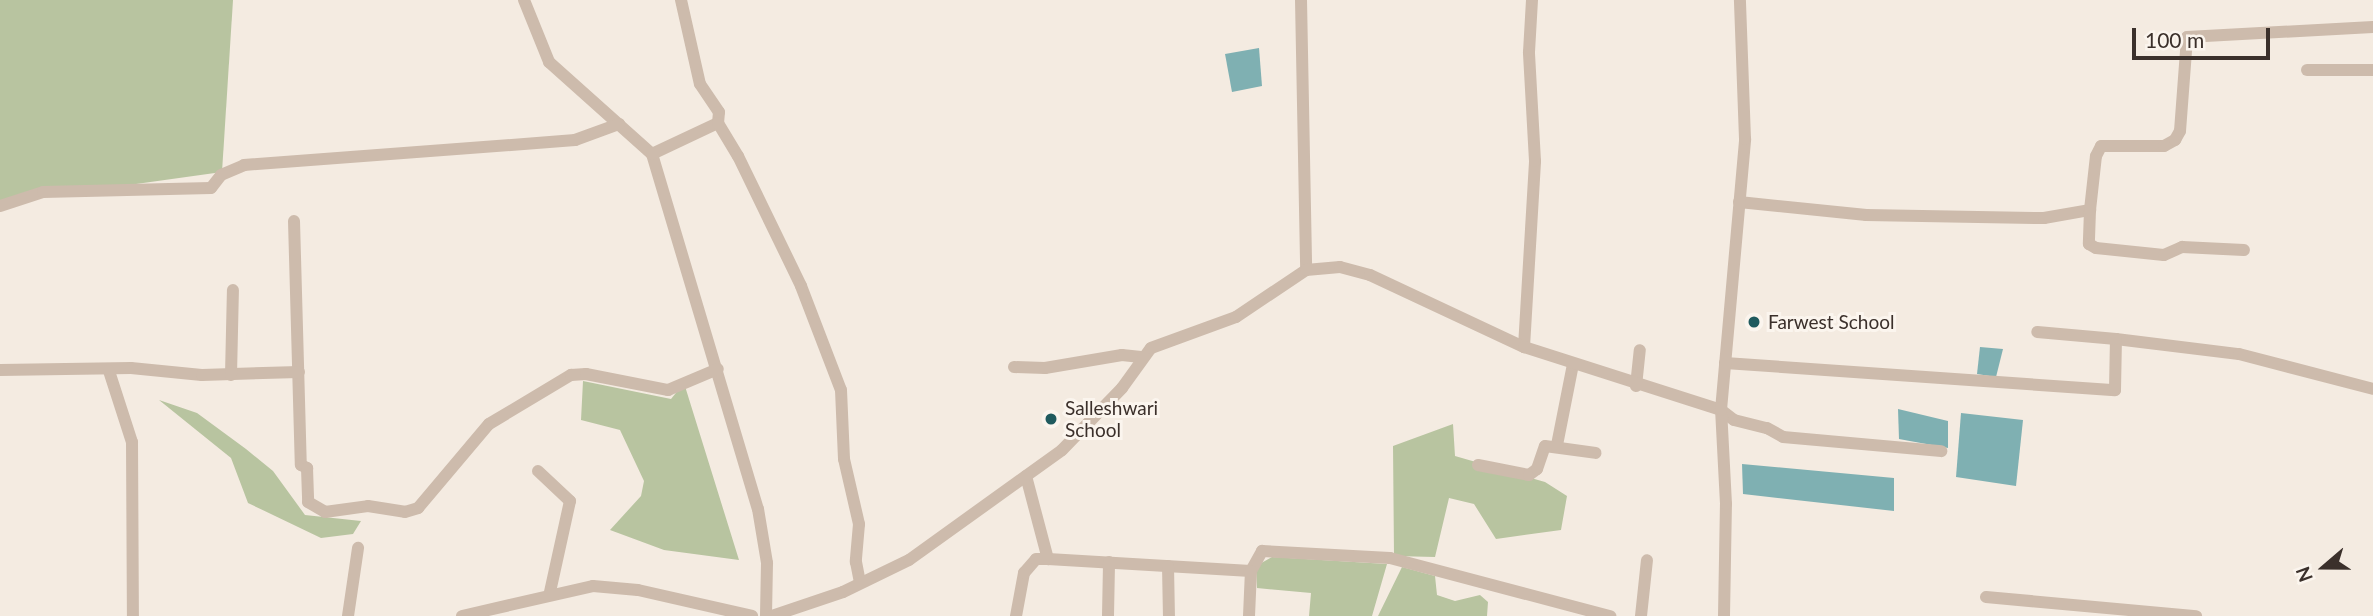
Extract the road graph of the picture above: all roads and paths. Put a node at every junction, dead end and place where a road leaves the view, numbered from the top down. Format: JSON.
{"nodes":[{"id":1,"x":524,"y":0,"type":"edge"},
{"id":2,"x":681,"y":0,"type":"edge"},
{"id":3,"x":1301,"y":0,"type":"edge"},
{"id":4,"x":1532,"y":0,"type":"edge"},
{"id":5,"x":1740,"y":0,"type":"edge"},
{"id":6,"x":2373,"y":27,"type":"edge"},
{"id":7,"x":2307,"y":70,"type":"dead end"},
{"id":8,"x":2373,"y":70,"type":"edge"},
{"id":9,"x":718,"y":123,"type":"junction"},
{"id":10,"x":619,"y":124,"type":"junction"},
{"id":11,"x":652,"y":154,"type":"junction"},
{"id":12,"x":1739,"y":202,"type":"junction"},
{"id":13,"x":0,"y":206,"type":"edge"},
{"id":14,"x":2090,"y":210,"type":"junction"},
{"id":15,"x":295,"y":221,"type":"dead end"},
{"id":16,"x":2244,"y":250,"type":"dead end"},
{"id":17,"x":1306,"y":270,"type":"junction"},
{"id":18,"x":233,"y":290,"type":"dead end"},
{"id":19,"x":2037,"y":332,"type":"dead end"},
{"id":20,"x":2116,"y":339,"type":"junction"},
{"id":21,"x":1524,"y":347,"type":"junction"},
{"id":22,"x":1640,"y":350,"type":"dead end"},
{"id":23,"x":1141,"y":357,"type":"junction"},
{"id":24,"x":1725,"y":363,"type":"junction"},
{"id":25,"x":1573,"y":365,"type":"junction"},
{"id":26,"x":1014,"y":367,"type":"dead end"},
{"id":27,"x":718,"y":369,"type":"junction"},
{"id":28,"x":0,"y":370,"type":"edge"},
{"id":29,"x":108,"y":371,"type":"junction"},
{"id":30,"x":299,"y":372,"type":"junction"},
{"id":31,"x":231,"y":375,"type":"junction"},
{"id":32,"x":1636,"y":386,"type":"junction"},
{"id":33,"x":2373,"y":389,"type":"edge"},
{"id":34,"x":1721,"y":410,"type":"junction"},
{"id":35,"x":1557,"y":445,"type":"junction"},
{"id":36,"x":1941,"y":451,"type":"dead end"},
{"id":37,"x":1596,"y":453,"type":"dead end"},
{"id":38,"x":1478,"y":465,"type":"dead end"},
{"id":39,"x":538,"y":471,"type":"dead end"},
{"id":40,"x":1027,"y":476,"type":"junction"},
{"id":41,"x":358,"y":548,"type":"dead end"},
{"id":42,"x":1048,"y":559,"type":"junction"},
{"id":43,"x":1647,"y":559,"type":"dead end"},
{"id":44,"x":1109,"y":562,"type":"junction"},
{"id":45,"x":1168,"y":566,"type":"junction"},
{"id":46,"x":1251,"y":571,"type":"junction"},
{"id":47,"x":860,"y":583,"type":"junction"},
{"id":48,"x":550,"y":592,"type":"junction"},
{"id":49,"x":1986,"y":597,"type":"dead end"},
{"id":50,"x":133,"y":616,"type":"edge"},
{"id":51,"x":348,"y":616,"type":"edge"},
{"id":52,"x":463,"y":616,"type":"edge"},
{"id":53,"x":752,"y":616,"type":"edge"},
{"id":54,"x":766,"y":616,"type":"edge"},
{"id":55,"x":772,"y":616,"type":"edge"},
{"id":56,"x":1016,"y":616,"type":"edge"},
{"id":57,"x":1108,"y":616,"type":"edge"},
{"id":58,"x":1169,"y":616,"type":"edge"},
{"id":59,"x":1250,"y":616,"type":"edge"},
{"id":60,"x":1610,"y":616,"type":"edge"},
{"id":61,"x":1641,"y":616,"type":"edge"},
{"id":62,"x":1724,"y":616,"type":"edge"},
{"id":63,"x":2196,"y":616,"type":"edge"}],
"edges":[{"from":1,"to":10,"type":"street"},
{"from":2,"to":9,"type":"street"},
{"from":3,"to":17,"type":"street"},
{"from":4,"to":21,"type":"street"},
{"from":5,"to":12,"type":"street"},
{"from":6,"to":14,"type":"street"},
{"from":7,"to":8,"type":"street"},
{"from":9,"to":11,"type":"street"},
{"from":9,"to":47,"type":"street"},
{"from":10,"to":11,"type":"street"},
{"from":10,"to":13,"type":"street"},
{"from":11,"to":27,"type":"street"},
{"from":12,"to":14,"type":"street"},
{"from":12,"to":24,"type":"street"},
{"from":14,"to":16,"type":"street"},
{"from":15,"to":30,"type":"street"},
{"from":17,"to":21,"type":"street"},
{"from":17,"to":23,"type":"street"},
{"from":18,"to":31,"type":"street"},
{"from":19,"to":20,"type":"street"},
{"from":20,"to":24,"type":"street"},
{"from":20,"to":33,"type":"street"},
{"from":21,"to":25,"type":"street"},
{"from":22,"to":32,"type":"street"},
{"from":23,"to":26,"type":"street"},
{"from":23,"to":40,"type":"street"},
{"from":24,"to":34,"type":"street"},
{"from":25,"to":32,"type":"street"},
{"from":25,"to":35,"type":"street"},
{"from":27,"to":30,"type":"street"},
{"from":27,"to":54,"type":"street"},
{"from":28,"to":29,"type":"street"},
{"from":29,"to":31,"type":"street"},
{"from":29,"to":50,"type":"street"},
{"from":30,"to":31,"type":"street"},
{"from":32,"to":34,"type":"street"},
{"from":34,"to":36,"type":"street"},
{"from":34,"to":62,"type":"street"},
{"from":35,"to":37,"type":"street"},
{"from":35,"to":38,"type":"street"},
{"from":39,"to":48,"type":"street"},
{"from":40,"to":42,"type":"street"},
{"from":40,"to":47,"type":"street"},
{"from":41,"to":51,"type":"street"},
{"from":42,"to":44,"type":"street"},
{"from":42,"to":56,"type":"street"},
{"from":43,"to":61,"type":"street"},
{"from":44,"to":45,"type":"street"},
{"from":44,"to":57,"type":"street"},
{"from":45,"to":46,"type":"street"},
{"from":45,"to":58,"type":"street"},
{"from":46,"to":59,"type":"street"},
{"from":46,"to":60,"type":"street"},
{"from":47,"to":55,"type":"street"},
{"from":48,"to":52,"type":"street"},
{"from":48,"to":53,"type":"street"},
{"from":49,"to":63,"type":"street"}]}
